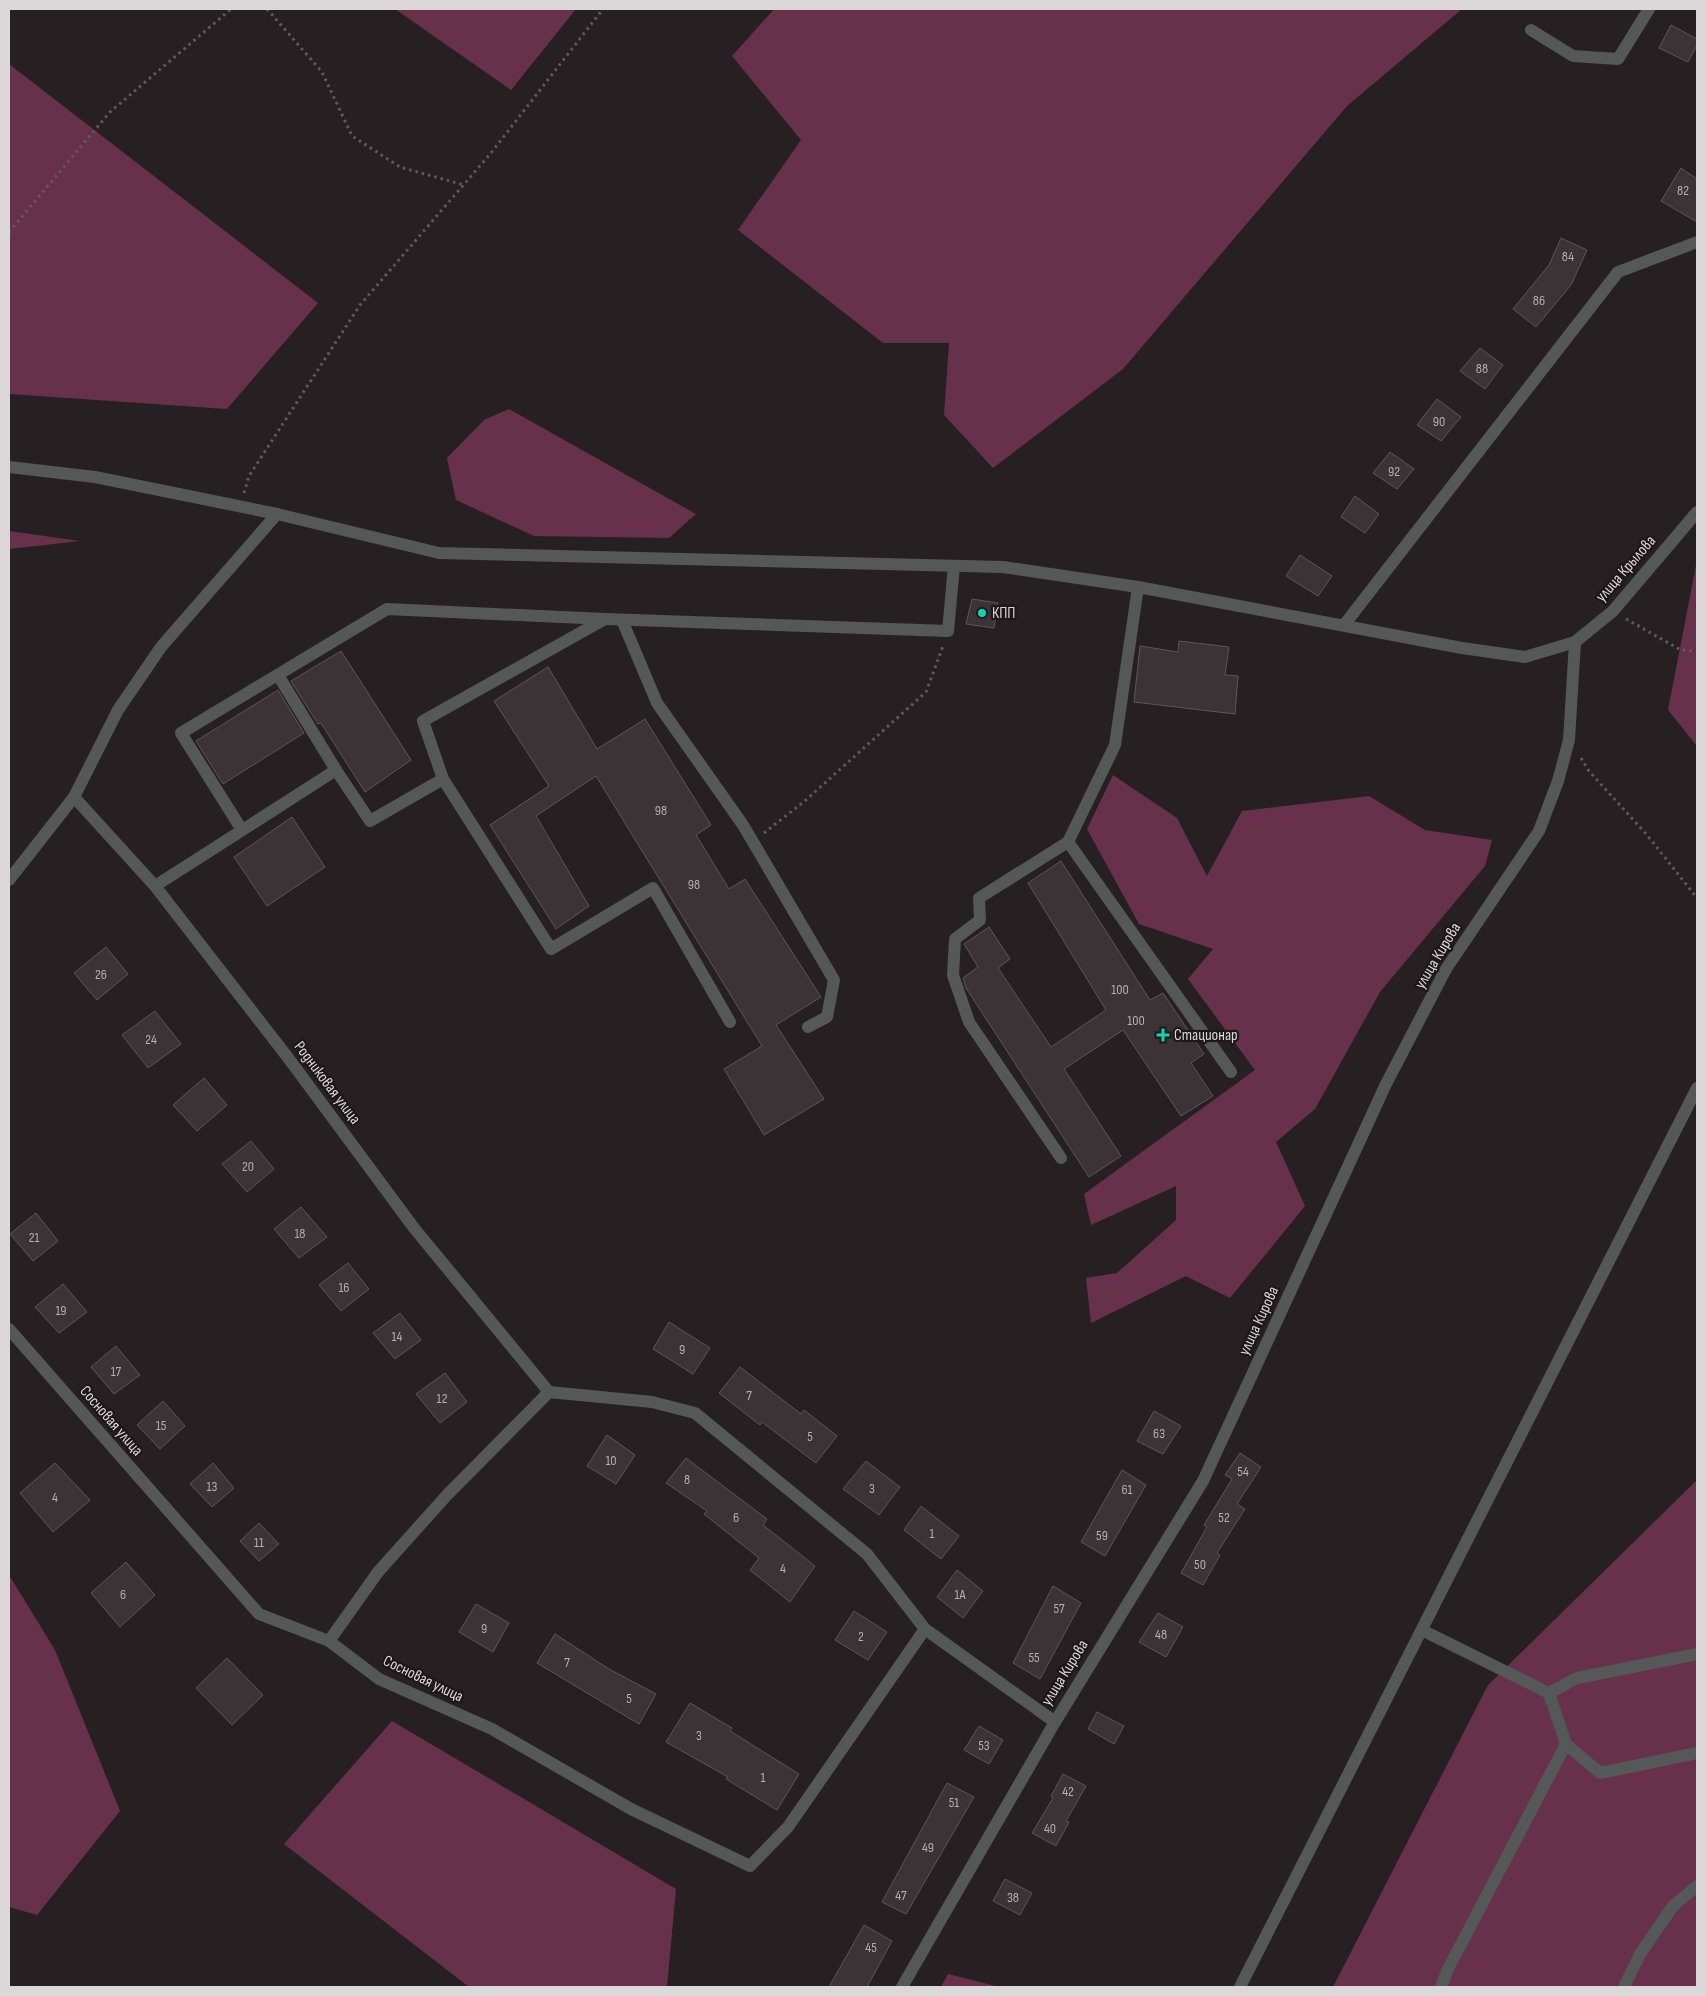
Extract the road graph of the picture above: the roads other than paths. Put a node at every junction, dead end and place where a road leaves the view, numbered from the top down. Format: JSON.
{"nodes":[{"id":1,"x":1649,"y":9,"type":"edge"},
{"id":2,"x":1531,"y":30,"type":"dead end"},
{"id":3,"x":1697,"y":242,"type":"edge"},
{"id":4,"x":9,"y":468,"type":"edge"},
{"id":5,"x":1697,"y":512,"type":"edge"},
{"id":6,"x":277,"y":514,"type":"junction"},
{"id":7,"x":954,"y":566,"type":"junction"},
{"id":8,"x":1138,"y":587,"type":"junction"},
{"id":9,"x":605,"y":619,"type":"junction"},
{"id":10,"x":622,"y":620,"type":"junction"},
{"id":11,"x":1344,"y":625,"type":"junction"},
{"id":12,"x":1575,"y":642,"type":"junction"},
{"id":13,"x":278,"y":675,"type":"junction"},
{"id":14,"x":336,"y":770,"type":"junction"},
{"id":15,"x":443,"y":779,"type":"junction"},
{"id":16,"x":74,"y":797,"type":"junction"},
{"id":17,"x":242,"y":830,"type":"junction"},
{"id":18,"x":1068,"y":842,"type":"junction"},
{"id":19,"x":9,"y":880,"type":"edge"},
{"id":20,"x":155,"y":886,"type":"junction"},
{"id":21,"x":730,"y":1022,"type":"dead end"},
{"id":22,"x":808,"y":1027,"type":"dead end"},
{"id":23,"x":1231,"y":1072,"type":"dead end"},
{"id":24,"x":1697,"y":1088,"type":"edge"},
{"id":25,"x":1061,"y":1158,"type":"dead end"},
{"id":26,"x":9,"y":1329,"type":"edge"},
{"id":27,"x":550,"y":1392,"type":"junction"},
{"id":28,"x":925,"y":1629,"type":"junction"},
{"id":29,"x":1422,"y":1630,"type":"junction"},
{"id":30,"x":329,"y":1641,"type":"junction"},
{"id":31,"x":1697,"y":1654,"type":"edge"},
{"id":32,"x":1549,"y":1693,"type":"junction"},
{"id":33,"x":1055,"y":1722,"type":"junction"},
{"id":34,"x":1566,"y":1744,"type":"junction"},
{"id":35,"x":1697,"y":1753,"type":"edge"},
{"id":36,"x":1697,"y":1886,"type":"edge"},
{"id":37,"x":902,"y":1987,"type":"edge"},
{"id":38,"x":1240,"y":1987,"type":"edge"},
{"id":39,"x":1441,"y":1987,"type":"edge"},
{"id":40,"x":1624,"y":1987,"type":"edge"}],
"edges":[{"from":1,"to":2,"type":"street"},
{"from":3,"to":11,"type":"street"},
{"from":4,"to":6,"type":"street"},
{"from":5,"to":12,"type":"street","name":"улица Крылова"},
{"from":6,"to":7,"type":"street"},
{"from":6,"to":16,"type":"street"},
{"from":7,"to":8,"type":"street"},
{"from":7,"to":10,"type":"street"},
{"from":8,"to":11,"type":"street"},
{"from":8,"to":18,"type":"street"},
{"from":9,"to":10,"type":"street"},
{"from":9,"to":13,"type":"street"},
{"from":9,"to":15,"type":"street"},
{"from":10,"to":22,"type":"street"},
{"from":11,"to":12,"type":"street"},
{"from":12,"to":33,"type":"street","name":"улица Кирова"},
{"from":13,"to":14,"type":"street"},
{"from":13,"to":17,"type":"street"},
{"from":14,"to":15,"type":"street"},
{"from":14,"to":17,"type":"street"},
{"from":15,"to":21,"type":"street"},
{"from":16,"to":19,"type":"street"},
{"from":16,"to":20,"type":"street","name":"Родниковая улица"},
{"from":17,"to":20,"type":"street"},
{"from":18,"to":23,"type":"street"},
{"from":18,"to":25,"type":"street"},
{"from":20,"to":27,"type":"street","name":"Родниковая улица"},
{"from":24,"to":29,"type":"street"},
{"from":26,"to":30,"type":"street","name":"Сосновая улица"},
{"from":27,"to":28,"type":"street"},
{"from":27,"to":30,"type":"street"},
{"from":28,"to":30,"type":"street","name":"Сосновая улица"},
{"from":28,"to":33,"type":"street"},
{"from":29,"to":32,"type":"street"},
{"from":29,"to":38,"type":"street"},
{"from":31,"to":32,"type":"street"},
{"from":32,"to":34,"type":"street"},
{"from":33,"to":37,"type":"street","name":"улица Кирова"},
{"from":34,"to":35,"type":"street"},
{"from":34,"to":39,"type":"street"},
{"from":36,"to":40,"type":"street"}]}
